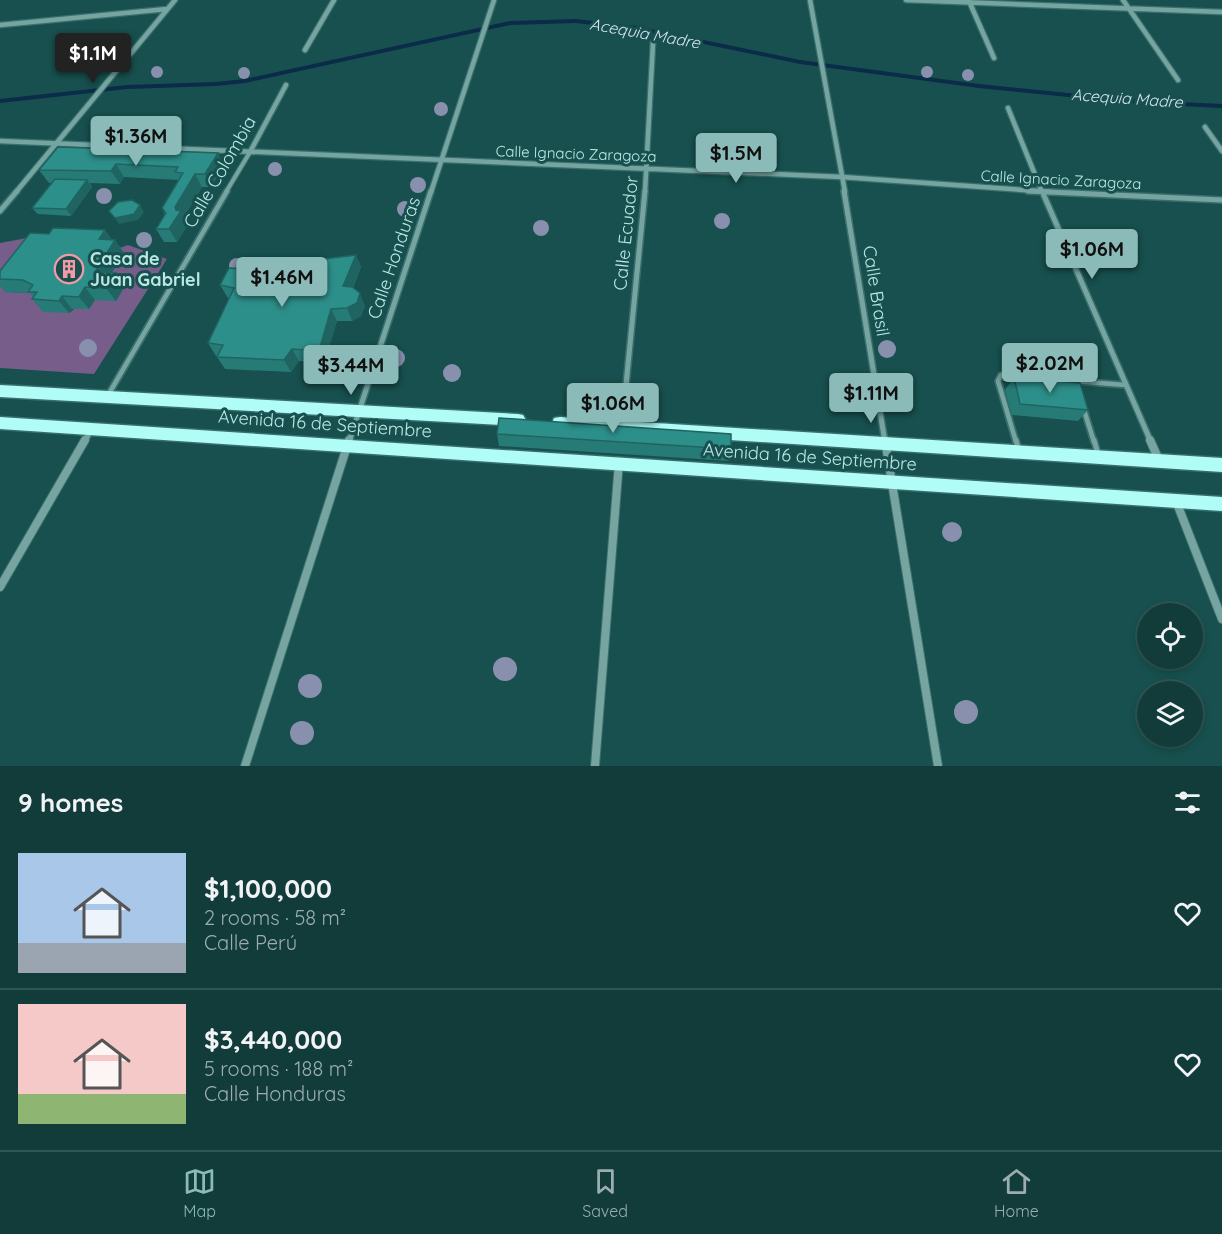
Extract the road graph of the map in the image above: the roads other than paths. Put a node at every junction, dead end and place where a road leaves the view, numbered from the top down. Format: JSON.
{"nodes":[{"id":1,"x":175,"y":0,"type":"edge"},
{"id":2,"x":334,"y":0,"type":"edge"},
{"id":3,"x":494,"y":0,"type":"edge"},
{"id":4,"x":810,"y":0,"type":"edge"},
{"id":5,"x":906,"y":0,"type":"edge"},
{"id":6,"x":1124,"y":0,"type":"edge"},
{"id":7,"x":970,"y":1,"type":"edge"},
{"id":8,"x":1129,"y":8,"type":"junction"},
{"id":9,"x":167,"y":9,"type":"junction"},
{"id":10,"x":1222,"y":12,"type":"edge"},
{"id":11,"x":0,"y":24,"type":"edge"},
{"id":12,"x":653,"y":43,"type":"dead end"},
{"id":13,"x":305,"y":50,"type":"dead end"},
{"id":14,"x":994,"y":58,"type":"dead end"},
{"id":15,"x":1178,"y":80,"type":"dead end"},
{"id":16,"x":286,"y":86,"type":"dead end"},
{"id":17,"x":1008,"y":108,"type":"dead end"},
{"id":18,"x":1205,"y":127,"type":"dead end"},
{"id":19,"x":0,"y":141,"type":"edge"},
{"id":20,"x":58,"y":143,"type":"junction"},
{"id":21,"x":1222,"y":151,"type":"edge"},
{"id":22,"x":250,"y":152,"type":"junction"},
{"id":23,"x":443,"y":160,"type":"junction"},
{"id":24,"x":647,"y":169,"type":"junction"},
{"id":25,"x":842,"y":177,"type":"junction"},
{"id":26,"x":1042,"y":192,"type":"junction"},
{"id":27,"x":1222,"y":200,"type":"edge"},
{"id":28,"x":0,"y":211,"type":"edge"},
{"id":29,"x":1073,"y":380,"type":"junction"},
{"id":30,"x":1125,"y":385,"type":"junction"},
{"id":31,"x":1077,"y":390,"type":"edge"},
{"id":32,"x":0,"y":391,"type":"edge"},
{"id":33,"x":107,"y":398,"type":"junction"},
{"id":34,"x":1080,"y":400,"type":"edge"},
{"id":35,"x":359,"y":411,"type":"junction"},
{"id":36,"x":0,"y":423,"type":"edge"},
{"id":37,"x":622,"y":426,"type":"junction"},
{"id":38,"x":92,"y":429,"type":"junction"},
{"id":39,"x":886,"y":442,"type":"junction"},
{"id":40,"x":347,"y":446,"type":"junction"},
{"id":41,"x":1019,"y":452,"type":"junction"},
{"id":42,"x":1100,"y":457,"type":"junction"},
{"id":43,"x":1159,"y":461,"type":"junction"},
{"id":44,"x":619,"y":462,"type":"junction"},
{"id":45,"x":1222,"y":465,"type":"edge"},
{"id":46,"x":892,"y":482,"type":"junction"},
{"id":47,"x":1175,"y":501,"type":"junction"},
{"id":48,"x":1222,"y":504,"type":"edge"},
{"id":49,"x":0,"y":587,"type":"edge"},
{"id":50,"x":1218,"y":601,"type":"edge"},
{"id":51,"x":1222,"y":619,"type":"edge"},
{"id":52,"x":245,"y":766,"type":"edge"},
{"id":53,"x":595,"y":766,"type":"edge"},
{"id":54,"x":938,"y":766,"type":"edge"}],
"edges":[{"from":1,"to":9,"type":"street"},
{"from":2,"to":13,"type":"street"},
{"from":3,"to":23,"type":"street","name":"Calle Honduras"},
{"from":4,"to":25,"type":"street","name":"Calle Brasil"},
{"from":5,"to":7,"type":"street"},
{"from":6,"to":8,"type":"street"},
{"from":7,"to":8,"type":"street"},
{"from":7,"to":14,"type":"street"},
{"from":8,"to":10,"type":"street"},
{"from":8,"to":15,"type":"street"},
{"from":9,"to":11,"type":"street"},
{"from":9,"to":20,"type":"street"},
{"from":12,"to":24,"type":"street","name":"Calle Ecuador"},
{"from":16,"to":22,"type":"street","name":"Calle Colombia"},
{"from":17,"to":26,"type":"street"},
{"from":18,"to":21,"type":"street"},
{"from":19,"to":20,"type":"street","name":"Calle Ignacio Zaragoza"},
{"from":20,"to":22,"type":"street","name":"Calle Ignacio Zaragoza"},
{"from":20,"to":28,"type":"street"},
{"from":22,"to":23,"type":"street","name":"Calle Ignacio Zaragoza"},
{"from":22,"to":33,"type":"street","name":"Calle Colombia"},
{"from":23,"to":24,"type":"street","name":"Calle Ignacio Zaragoza"},
{"from":23,"to":35,"type":"street","name":"Calle Honduras"},
{"from":24,"to":25,"type":"street","name":"Calle Ignacio Zaragoza"},
{"from":24,"to":37,"type":"street","name":"Calle Ecuador"},
{"from":25,"to":26,"type":"street","name":"Calle Ignacio Zaragoza"},
{"from":25,"to":39,"type":"street","name":"Calle Brasil"},
{"from":26,"to":27,"type":"street","name":"Calle Ignacio Zaragoza"},
{"from":26,"to":30,"type":"street"},
{"from":29,"to":30,"type":"lane"},
{"from":29,"to":31,"type":"lane"},
{"from":29,"to":41,"type":"lane"},
{"from":30,"to":43,"type":"street"},
{"from":32,"to":33,"type":"main road","name":"Avenida 16 de Septiembre"},
{"from":33,"to":35,"type":"main road","name":"Avenida 16 de Septiembre"},
{"from":34,"to":42,"type":"lane"},
{"from":35,"to":37,"type":"main road","name":"Avenida 16 de Septiembre"},
{"from":35,"to":40,"type":"street","name":"Calle Honduras"},
{"from":36,"to":38,"type":"main road","name":"Avenida 16 de Septiembre"},
{"from":37,"to":39,"type":"main road","name":"Avenida 16 de Septiembre"},
{"from":38,"to":40,"type":"main road","name":"Avenida 16 de Septiembre"},
{"from":38,"to":49,"type":"street"},
{"from":39,"to":41,"type":"main road","name":"Avenida 16 de Septiembre"},
{"from":39,"to":46,"type":"street","name":"Calle Brasil"},
{"from":40,"to":44,"type":"main road","name":"Avenida 16 de Septiembre"},
{"from":40,"to":52,"type":"street","name":"Calle Honduras"},
{"from":41,"to":42,"type":"main road","name":"Avenida 16 de Septiembre"},
{"from":42,"to":43,"type":"main road","name":"Avenida 16 de Septiembre"},
{"from":43,"to":45,"type":"main road","name":"Avenida 16 de Septiembre"},
{"from":44,"to":46,"type":"main road","name":"Avenida 16 de Septiembre"},
{"from":44,"to":53,"type":"street"},
{"from":46,"to":47,"type":"main road","name":"Avenida 16 de Septiembre"},
{"from":46,"to":54,"type":"street","name":"Calle Brasil"},
{"from":47,"to":48,"type":"main road","name":"Avenida 16 de Septiembre"},
{"from":47,"to":50,"type":"street"},
{"from":50,"to":51,"type":"street"}]}
